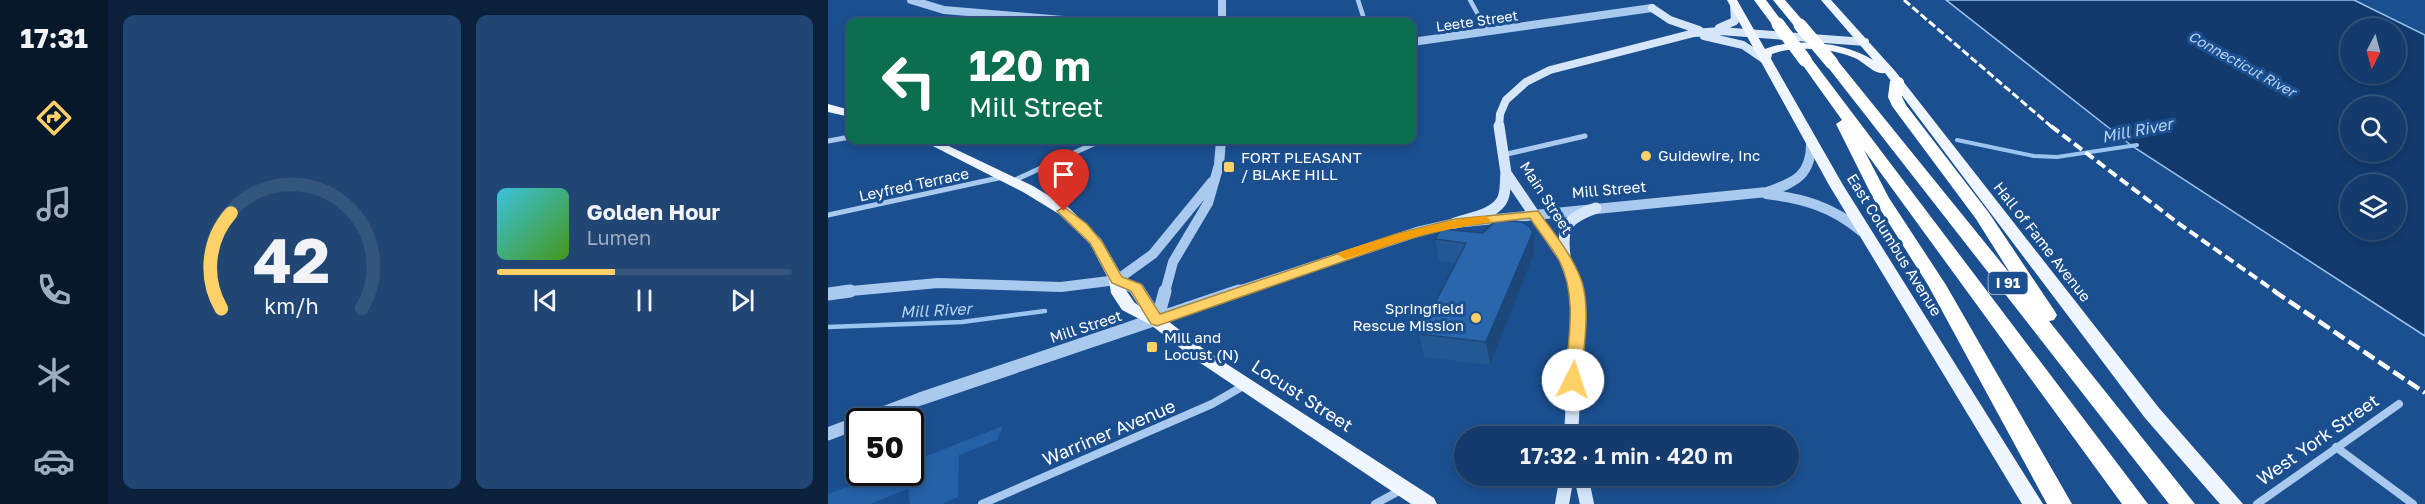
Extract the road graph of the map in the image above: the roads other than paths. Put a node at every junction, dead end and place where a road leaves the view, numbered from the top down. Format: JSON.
{"nodes":[{"id":1,"x":912,"y":0,"type":"edge"},
{"id":2,"x":1222,"y":0,"type":"edge"},
{"id":3,"x":1358,"y":0,"type":"edge"},
{"id":4,"x":1470,"y":0,"type":"edge"},
{"id":5,"x":1760,"y":0,"type":"edge"},
{"id":6,"x":1779,"y":0,"type":"edge"},
{"id":7,"x":1794,"y":0,"type":"edge"},
{"id":8,"x":1826,"y":0,"type":"edge"},
{"id":9,"x":1733,"y":2,"type":"edge"},
{"id":10,"x":1650,"y":4,"type":"edge"},
{"id":11,"x":1039,"y":18,"type":"edge"},
{"id":12,"x":1222,"y":18,"type":"edge"},
{"id":13,"x":1364,"y":18,"type":"edge"},
{"id":14,"x":1804,"y":25,"type":"junction"},
{"id":15,"x":1487,"y":31,"type":"junction"},
{"id":16,"x":1706,"y":33,"type":"junction"},
{"id":17,"x":1752,"y":35,"type":"junction"},
{"id":18,"x":1677,"y":38,"type":"junction"},
{"id":19,"x":1416,"y":41,"type":"edge"},
{"id":20,"x":1864,"y":42,"type":"junction"},
{"id":21,"x":1766,"y":60,"type":"junction"},
{"id":22,"x":1897,"y":81,"type":"junction"},
{"id":23,"x":1831,"y":94,"type":"junction"},
{"id":24,"x":828,"y":108,"type":"edge"},
{"id":25,"x":846,"y":113,"type":"edge"},
{"id":26,"x":1585,"y":136,"type":"dead end"},
{"id":27,"x":846,"y":138,"type":"edge"},
{"id":28,"x":828,"y":141,"type":"edge"},
{"id":29,"x":1811,"y":141,"type":"junction"},
{"id":30,"x":935,"y":144,"type":"edge"},
{"id":31,"x":1092,"y":144,"type":"edge"},
{"id":32,"x":1221,"y":144,"type":"edge"},
{"id":33,"x":1501,"y":155,"type":"junction"},
{"id":34,"x":1506,"y":173,"type":"junction"},
{"id":35,"x":1008,"y":179,"type":"junction"},
{"id":36,"x":1212,"y":182,"type":"junction"},
{"id":37,"x":1744,"y":194,"type":"junction"},
{"id":38,"x":1596,"y":208,"type":"junction"},
{"id":39,"x":1533,"y":214,"type":"junction"},
{"id":40,"x":828,"y":216,"type":"edge"},
{"id":41,"x":1455,"y":223,"type":"junction"},
{"id":42,"x":1868,"y":238,"type":"junction"},
{"id":43,"x":1565,"y":260,"type":"junction"},
{"id":44,"x":1117,"y":280,"type":"junction"},
{"id":45,"x":828,"y":294,"type":"edge"},
{"id":46,"x":1157,"y":321,"type":"junction"},
{"id":47,"x":1246,"y":384,"type":"junction"},
{"id":48,"x":2099,"y":398,"type":"junction"},
{"id":49,"x":2399,"y":404,"type":"dead end"},
{"id":50,"x":1572,"y":426,"type":"edge"},
{"id":51,"x":828,"y":434,"type":"edge"},
{"id":52,"x":2336,"y":447,"type":"junction"},
{"id":53,"x":1565,"y":486,"type":"edge"},
{"id":54,"x":1583,"y":486,"type":"edge"},
{"id":55,"x":1404,"y":489,"type":"junction"},
{"id":56,"x":982,"y":504,"type":"edge"},
{"id":57,"x":1375,"y":504,"type":"edge"},
{"id":58,"x":1427,"y":504,"type":"edge"},
{"id":59,"x":1562,"y":504,"type":"edge"},
{"id":60,"x":1587,"y":504,"type":"edge"},
{"id":61,"x":2033,"y":504,"type":"edge"},
{"id":62,"x":2060,"y":504,"type":"edge"},
{"id":63,"x":2136,"y":504,"type":"edge"},
{"id":64,"x":2183,"y":504,"type":"edge"},
{"id":65,"x":2233,"y":504,"type":"edge"},
{"id":66,"x":2257,"y":504,"type":"edge"},
{"id":67,"x":2414,"y":504,"type":"edge"}],
"edges":[{"from":1,"to":11,"type":"street"},
{"from":2,"to":12,"type":"street"},
{"from":3,"to":13,"type":"street"},
{"from":4,"to":15,"type":"street"},
{"from":5,"to":23,"type":"highway","number":"I 91","bridge":true},
{"from":6,"to":14,"type":"highway","number":"I 91"},
{"from":7,"to":14,"type":"highway"},
{"from":8,"to":20,"type":"main road","name":"Hall of Fame Avenue"},
{"from":9,"to":16,"type":"main road"},
{"from":9,"to":17,"type":"main road","name":"East Columbus Avenue"},
{"from":10,"to":15,"type":"street","name":"Leete Street"},
{"from":10,"to":16,"type":"main road"},
{"from":10,"to":18,"type":"main road"},
{"from":14,"to":48,"type":"highway","number":"I 91","bridge":true},
{"from":15,"to":19,"type":"street","name":"Leete Street"},
{"from":16,"to":17,"type":"main road","name":"Main Street"},
{"from":16,"to":18,"type":"main road","name":"Main Street"},
{"from":16,"to":21,"type":"main road"},
{"from":17,"to":20,"type":"main road","name":"Main Street"},
{"from":17,"to":21,"type":"main road","name":"East Columbus Avenue"},
{"from":18,"to":33,"type":"main road","name":"Main Street"},
{"from":20,"to":22,"type":"main road","name":"Hall of Fame Avenue"},
{"from":21,"to":22,"type":"main road"},
{"from":21,"to":29,"type":"main road","name":"East Columbus Avenue"},
{"from":22,"to":48,"type":"highway"},
{"from":22,"to":65,"type":"main road","name":"Hall of Fame Avenue"},
{"from":23,"to":62,"type":"highway"},
{"from":23,"to":63,"type":"highway","number":"I 91"},
{"from":24,"to":25,"type":"main road"},
{"from":26,"to":33,"type":"street"},
{"from":27,"to":28,"type":"street"},
{"from":29,"to":37,"type":"street","name":"Mill Street"},
{"from":29,"to":42,"type":"main road","name":"East Columbus Avenue"},
{"from":30,"to":35,"type":"main road","name":"Locust Street"},
{"from":31,"to":35,"type":"street","name":"Leyfred Terrace"},
{"from":32,"to":36,"type":"street"},
{"from":33,"to":34,"type":"main road","name":"Main Street"},
{"from":34,"to":39,"type":"main road","name":"Main Street"},
{"from":34,"to":41,"type":"main road"},
{"from":35,"to":40,"type":"street","name":"Leyfred Terrace"},
{"from":35,"to":44,"type":"main road","name":"Locust Street"},
{"from":36,"to":44,"type":"street"},
{"from":36,"to":46,"type":"street"},
{"from":37,"to":38,"type":"street","name":"Mill Street"},
{"from":37,"to":42,"type":"street","name":"Mill Street"},
{"from":38,"to":39,"type":"street","name":"Mill Street"},
{"from":38,"to":43,"type":"main road"},
{"from":39,"to":41,"type":"street","name":"Mill Street"},
{"from":39,"to":43,"type":"main road","name":"Main Street"},
{"from":41,"to":46,"type":"street","name":"Mill Street"},
{"from":42,"to":61,"type":"main road","name":"East Columbus Avenue"},
{"from":43,"to":50,"type":"main road","name":"Main Street"},
{"from":44,"to":45,"type":"street"},
{"from":44,"to":46,"type":"main road","name":"Locust Street"},
{"from":46,"to":47,"type":"main road","name":"Locust Street"},
{"from":46,"to":51,"type":"street","name":"Mill Street"},
{"from":47,"to":55,"type":"main road","name":"Locust Street"},
{"from":47,"to":56,"type":"street","name":"Warriner Avenue"},
{"from":48,"to":64,"type":"highway","number":"I 91"},
{"from":49,"to":52,"type":"street","name":"West York Street"},
{"from":52,"to":66,"type":"street","name":"West York Street"},
{"from":52,"to":67,"type":"street"},
{"from":53,"to":59,"type":"main road"},
{"from":54,"to":60,"type":"main road"},
{"from":55,"to":57,"type":"street"},
{"from":55,"to":58,"type":"main road","name":"Locust Street"}]}
